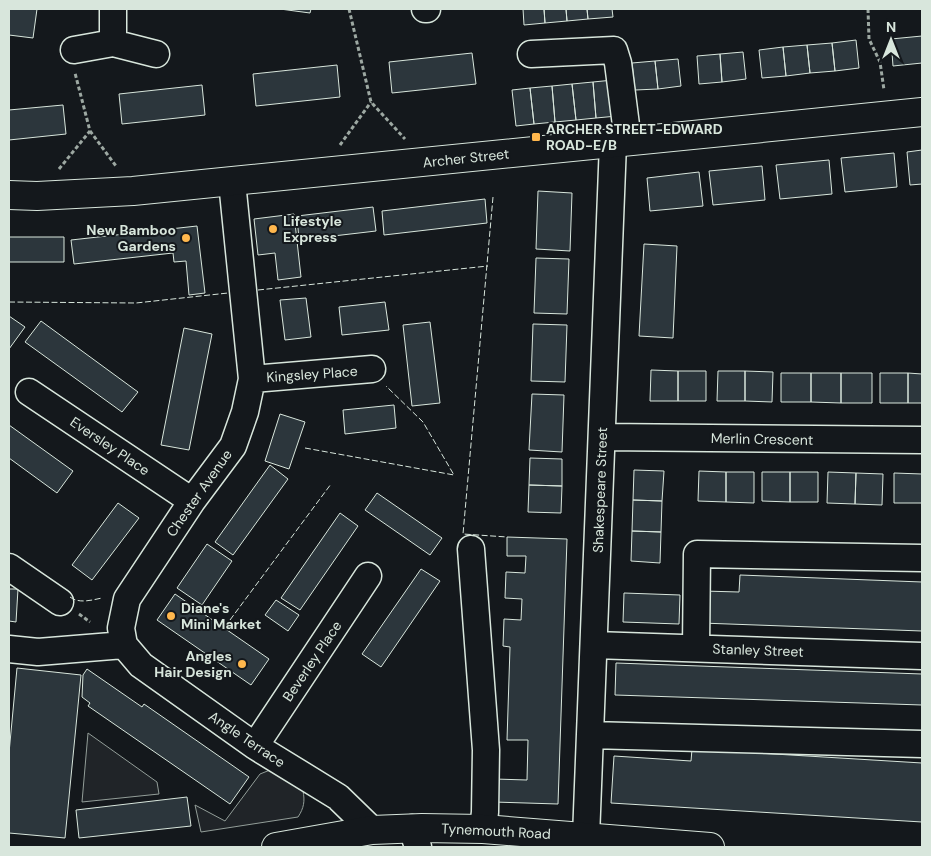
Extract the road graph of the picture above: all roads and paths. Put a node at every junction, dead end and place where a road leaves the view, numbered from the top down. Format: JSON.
{"nodes":[{"id":1,"x":112,"y":9,"type":"edge"},
{"id":2,"x":349,"y":9,"type":"edge"},
{"id":3,"x":868,"y":9,"type":"edge"},
{"id":4,"x":113,"y":43,"type":"junction"},
{"id":5,"x":156,"y":54,"type":"dead end"},
{"id":6,"x":531,"y":54,"type":"dead end"},
{"id":7,"x":73,"y":57,"type":"joint"},
{"id":8,"x":371,"y":102,"type":"junction"},
{"id":9,"x":922,"y":112,"type":"edge"},
{"id":10,"x":887,"y":116,"type":"junction"},
{"id":11,"x":90,"y":130,"type":"junction"},
{"id":12,"x":620,"y":142,"type":"junction"},
{"id":13,"x":426,"y":162,"type":"junction"},
{"id":14,"x":321,"y":172,"type":"junction"},
{"id":15,"x":232,"y":182,"type":"junction"},
{"id":16,"x":133,"y":190,"type":"junction"},
{"id":17,"x":9,"y":195,"type":"edge"},
{"id":18,"x":37,"y":196,"type":"junction"},
{"id":19,"x":372,"y":369,"type":"dead end"},
{"id":20,"x":252,"y":379,"type":"junction"},
{"id":21,"x":29,"y":392,"type":"dead end"},
{"id":22,"x":602,"y":437,"type":"junction"},
{"id":23,"x":922,"y":440,"type":"edge"},
{"id":24,"x":192,"y":501,"type":"junction"},
{"id":25,"x":471,"y":548,"type":"dead end"},
{"id":26,"x":922,"y":558,"type":"edge"},
{"id":27,"x":9,"y":567,"type":"edge"},
{"id":28,"x":368,"y":576,"type":"dead end"},
{"id":29,"x":60,"y":602,"type":"dead end"},
{"id":30,"x":124,"y":645,"type":"junction"},
{"id":31,"x":594,"y":645,"type":"junction"},
{"id":32,"x":696,"y":648,"type":"junction"},
{"id":33,"x":9,"y":650,"type":"edge"},
{"id":34,"x":922,"y":656,"type":"edge"},
{"id":35,"x":590,"y":735,"type":"junction"},
{"id":36,"x":922,"y":744,"type":"edge"},
{"id":37,"x":255,"y":746,"type":"junction"},
{"id":38,"x":483,"y":829,"type":"junction"},
{"id":39,"x":372,"y":830,"type":"junction"},
{"id":40,"x":586,"y":837,"type":"junction"},
{"id":41,"x":415,"y":838,"type":"edge"},
{"id":42,"x":276,"y":847,"type":"edge"},
{"id":43,"x":710,"y":847,"type":"edge"}],
"edges":[{"from":1,"to":4,"type":"street"},
{"from":2,"to":8,"type":"path"},
{"from":3,"to":10,"type":"path"},
{"from":4,"to":5,"type":"street"},
{"from":4,"to":7,"type":"street"},
{"from":6,"to":12,"type":"street","name":"Shakespeare Street"},
{"from":7,"to":11,"type":"path"},
{"from":8,"to":13,"type":"path"},
{"from":8,"to":14,"type":"path"},
{"from":9,"to":10,"type":"main road","name":"Archer Street"},
{"from":10,"to":12,"type":"main road","name":"Archer Street"},
{"from":11,"to":16,"type":"path"},
{"from":11,"to":18,"type":"path"},
{"from":12,"to":13,"type":"main road","name":"Archer Street"},
{"from":12,"to":22,"type":"street","name":"Shakespeare Street"},
{"from":13,"to":14,"type":"main road","name":"Archer Street"},
{"from":14,"to":15,"type":"main road","name":"Archer Street"},
{"from":15,"to":16,"type":"main road","name":"Archer Street"},
{"from":15,"to":20,"type":"street","name":"Chester Avenue"},
{"from":16,"to":18,"type":"main road","name":"Archer Street"},
{"from":17,"to":18,"type":"main road","name":"Archer Street"},
{"from":19,"to":20,"type":"street","name":"Kingsley Place"},
{"from":20,"to":24,"type":"street","name":"Chester Avenue"},
{"from":21,"to":24,"type":"street","name":"Eversley Place"},
{"from":22,"to":23,"type":"street","name":"Merlin Crescent"},
{"from":22,"to":31,"type":"street","name":"Shakespeare Street"},
{"from":24,"to":30,"type":"street","name":"Chester Avenue"},
{"from":25,"to":38,"type":"street"},
{"from":26,"to":32,"type":"street"},
{"from":27,"to":29,"type":"street"},
{"from":28,"to":37,"type":"street","name":"Beverley Place"},
{"from":30,"to":33,"type":"street"},
{"from":30,"to":37,"type":"street","name":"Angle Terrace"},
{"from":31,"to":32,"type":"street","name":"Stanley Street"},
{"from":31,"to":35,"type":"street","name":"Shakespeare Street"},
{"from":32,"to":34,"type":"street","name":"Stanley Street"},
{"from":35,"to":36,"type":"street"},
{"from":35,"to":40,"type":"street","name":"Shakespeare Street"},
{"from":37,"to":39,"type":"street","name":"Angle Terrace"},
{"from":38,"to":40,"type":"main road","name":"Tynemouth Road"},
{"from":38,"to":41,"type":"main road","name":"Tynemouth Road"},
{"from":39,"to":41,"type":"main road","name":"Tynemouth Road"},
{"from":39,"to":42,"type":"main road","name":"Tynemouth Road"},
{"from":40,"to":43,"type":"main road","name":"Tynemouth Road"}]}
